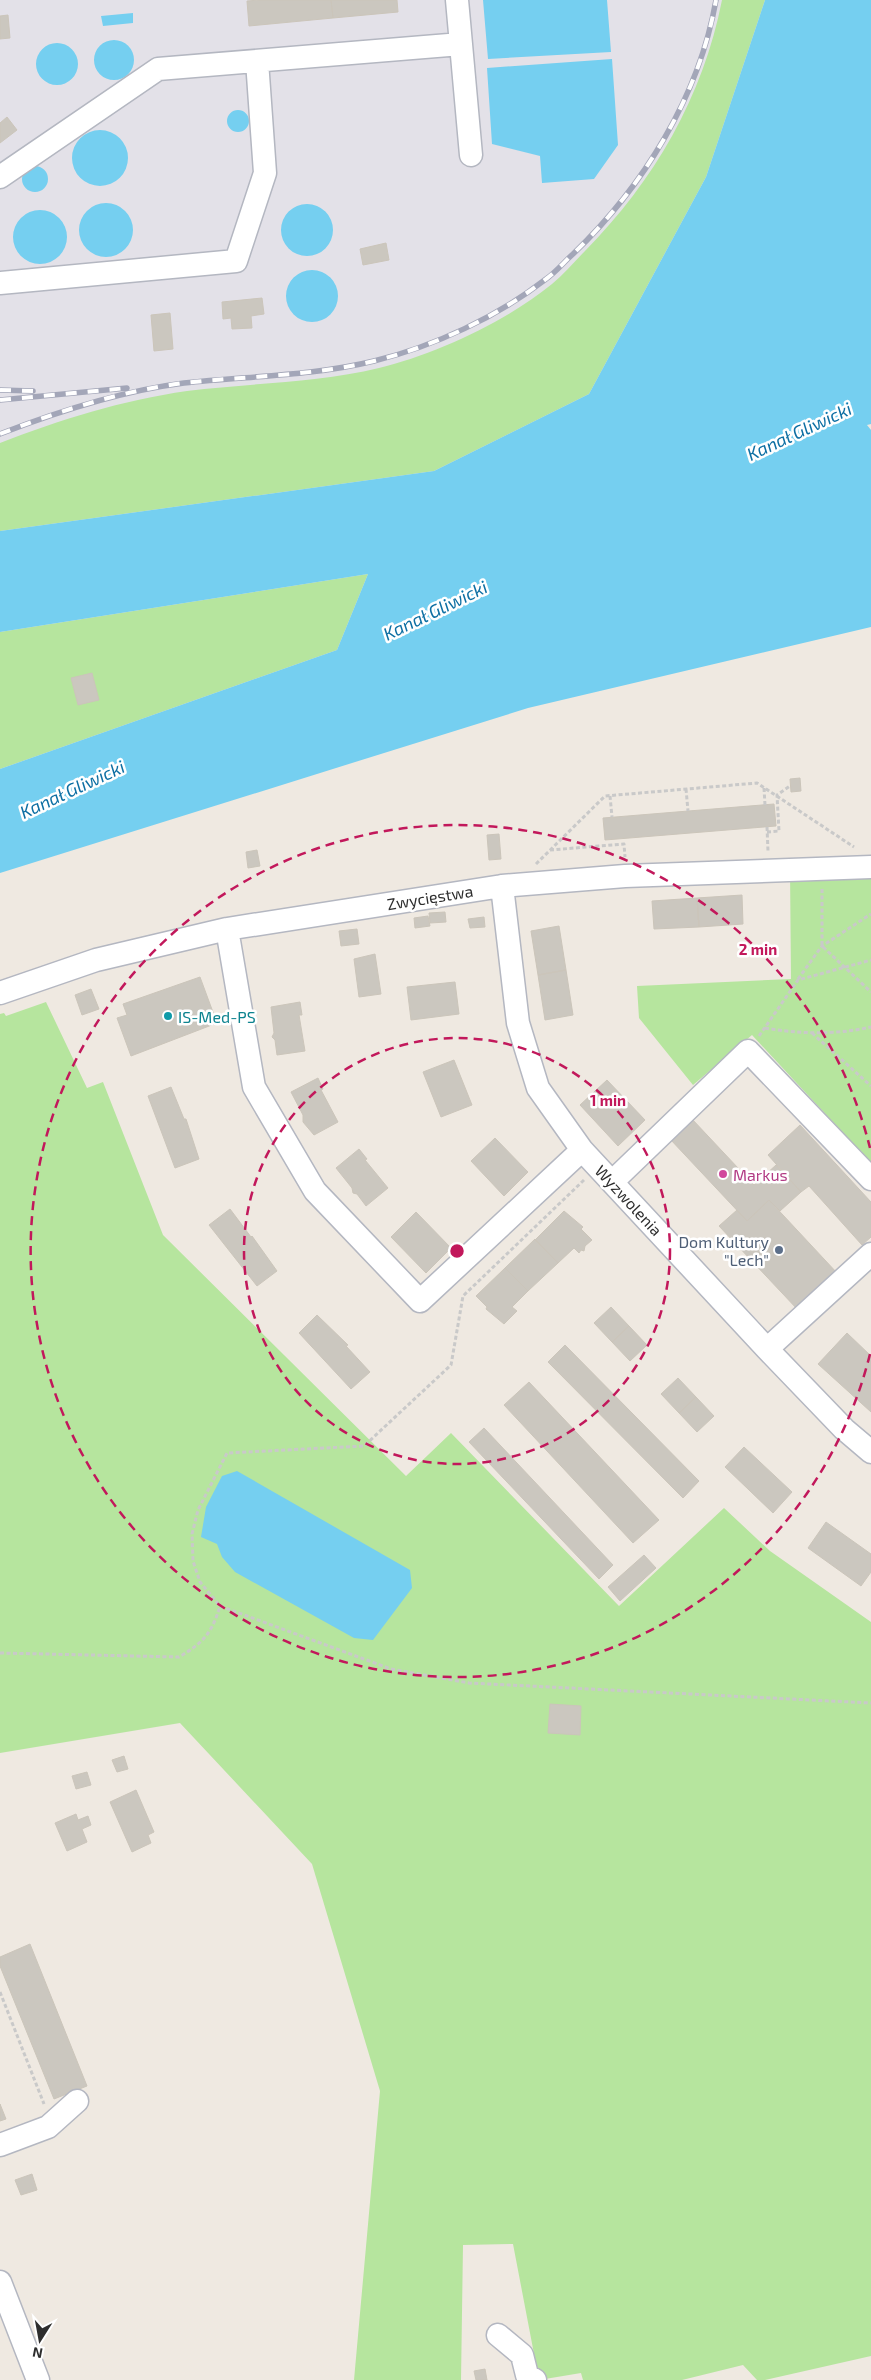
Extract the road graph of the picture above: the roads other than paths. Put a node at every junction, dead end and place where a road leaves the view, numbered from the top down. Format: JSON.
{"nodes":[{"id":1,"x":457,"y":0,"type":"edge"},
{"id":2,"x":461,"y":44,"type":"junction"},
{"id":3,"x":257,"y":61,"type":"junction"},
{"id":4,"x":471,"y":155,"type":"dead end"},
{"id":5,"x":0,"y":177,"type":"edge"},
{"id":6,"x":0,"y":283,"type":"edge"},
{"id":7,"x":871,"y":867,"type":"edge"},
{"id":8,"x":508,"y":886,"type":"junction"},
{"id":9,"x":227,"y":929,"type":"junction"},
{"id":10,"x":0,"y":994,"type":"edge"},
{"id":11,"x":582,"y":1150,"type":"junction"},
{"id":12,"x":605,"y":1174,"type":"junction"},
{"id":13,"x":871,"y":1179,"type":"edge"},
{"id":14,"x":871,"y":1254,"type":"edge"},
{"id":15,"x":767,"y":1349,"type":"junction"},
{"id":16,"x":871,"y":1452,"type":"edge"},
{"id":17,"x":77,"y":2101,"type":"dead end"},
{"id":18,"x":0,"y":2145,"type":"edge"},
{"id":19,"x":0,"y":2282,"type":"edge"},
{"id":20,"x":498,"y":2335,"type":"dead end"},
{"id":21,"x":38,"y":2380,"type":"edge"},
{"id":22,"x":535,"y":2380,"type":"edge"}],
"edges":[{"from":1,"to":2,"type":"street"},
{"from":2,"to":3,"type":"street"},
{"from":2,"to":4,"type":"street"},
{"from":3,"to":5,"type":"street"},
{"from":3,"to":6,"type":"street"},
{"from":7,"to":8,"type":"street","name":"Zwycięstwa"},
{"from":8,"to":9,"type":"street","name":"Zwycięstwa"},
{"from":8,"to":11,"type":"street","name":"Wyzwolenia"},
{"from":9,"to":10,"type":"street","name":"Zwycięstwa"},
{"from":9,"to":11,"type":"street"},
{"from":11,"to":12,"type":"street","name":"Wyzwolenia"},
{"from":12,"to":13,"type":"street"},
{"from":12,"to":15,"type":"street","name":"Wyzwolenia"},
{"from":14,"to":15,"type":"street"},
{"from":15,"to":16,"type":"street","name":"Wyzwolenia"},
{"from":17,"to":18,"type":"street"},
{"from":19,"to":21,"type":"street"},
{"from":20,"to":22,"type":"street"}]}
